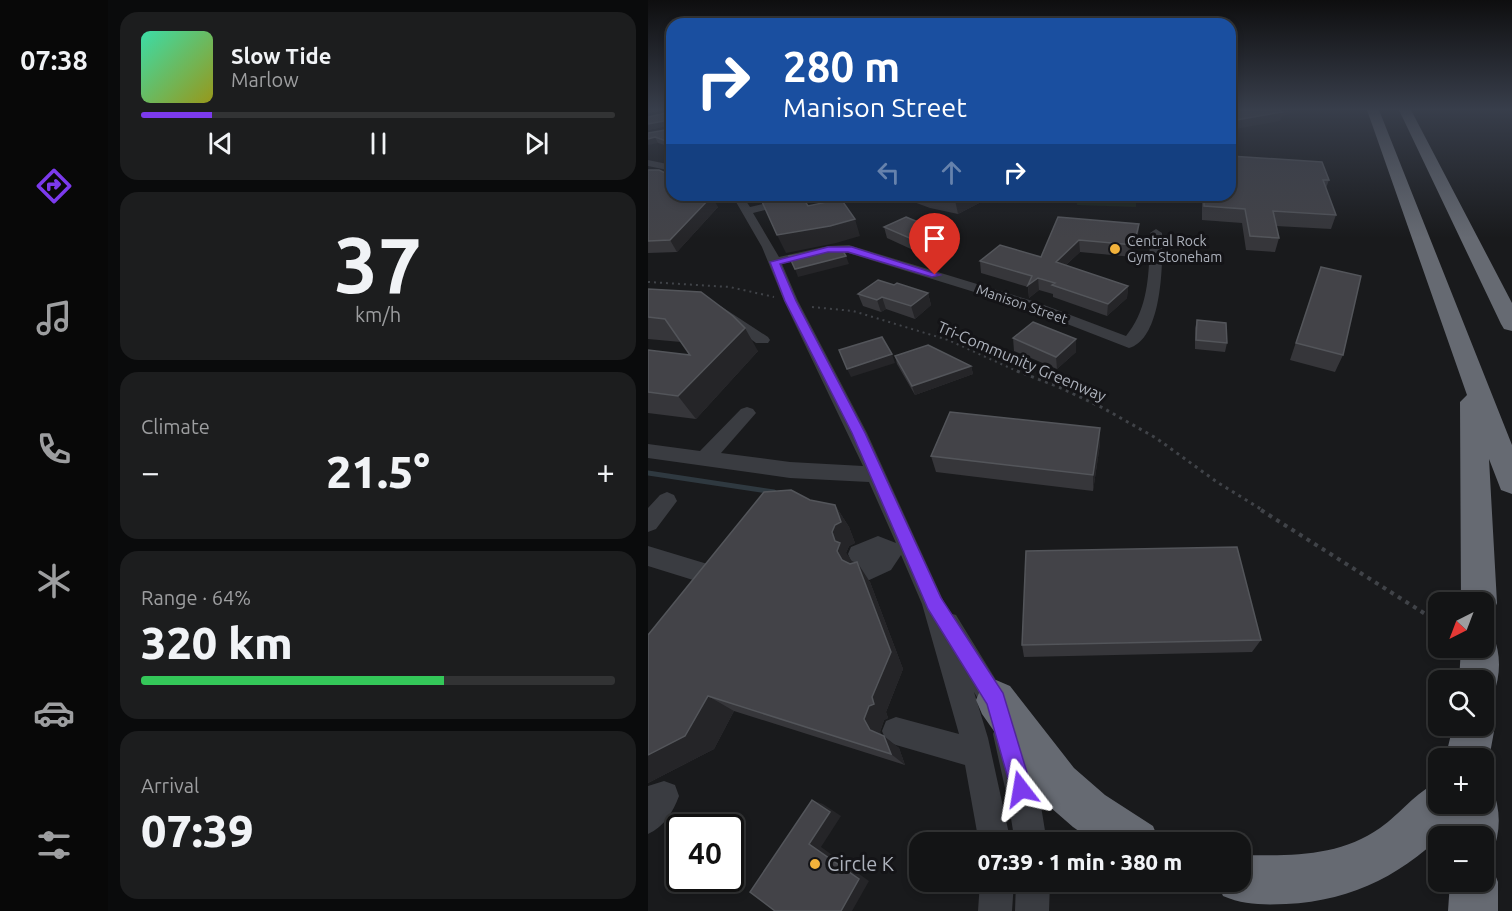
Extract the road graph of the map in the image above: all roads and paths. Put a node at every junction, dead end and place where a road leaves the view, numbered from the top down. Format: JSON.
{"nodes":[{"id":1,"x":1389,"y":153,"type":"edge"},
{"id":2,"x":1426,"y":153,"type":"edge"},
{"id":3,"x":648,"y":163,"type":"edge"},
{"id":4,"x":666,"y":167,"type":"edge"},
{"id":5,"x":741,"y":201,"type":"edge"},
{"id":6,"x":790,"y":201,"type":"edge"},
{"id":7,"x":747,"y":211,"type":"junction"},
{"id":8,"x":1155,"y":233,"type":"dead end"},
{"id":9,"x":775,"y":262,"type":"junction"},
{"id":10,"x":648,"y":282,"type":"edge"},
{"id":11,"x":790,"y":301,"type":"junction"},
{"id":12,"x":705,"y":308,"type":"edge"},
{"id":13,"x":1512,"y":324,"type":"edge"},
{"id":14,"x":762,"y":340,"type":"dead end"},
{"id":15,"x":1472,"y":376,"type":"junction"},
{"id":16,"x":747,"y":412,"type":"dead end"},
{"id":17,"x":648,"y":451,"type":"edge"},
{"id":18,"x":705,"y":458,"type":"junction"},
{"id":19,"x":876,"y":474,"type":"junction"},
{"id":20,"x":1512,"y":482,"type":"edge"},
{"id":21,"x":667,"y":501,"type":"dead end"},
{"id":22,"x":648,"y":523,"type":"edge"},
{"id":23,"x":899,"y":548,"type":"junction"},
{"id":24,"x":648,"y":556,"type":"edge"},
{"id":25,"x":862,"y":562,"type":"dead end"},
{"id":26,"x":706,"y":573,"type":"edge"},
{"id":27,"x":1479,"y":592,"type":"edge"},
{"id":28,"x":934,"y":604,"type":"junction"},
{"id":29,"x":1428,"y":616,"type":"edge"},
{"id":30,"x":996,"y":700,"type":"junction"},
{"id":31,"x":896,"y":731,"type":"dead end"},
{"id":32,"x":977,"y":754,"type":"junction"},
{"id":33,"x":648,"y":801,"type":"edge"},
{"id":34,"x":1431,"y":814,"type":"edge"},
{"id":35,"x":648,"y":818,"type":"edge"},
{"id":36,"x":994,"y":832,"type":"edge"},
{"id":37,"x":1030,"y":832,"type":"edge"},
{"id":38,"x":1120,"y":832,"type":"edge"},
{"id":39,"x":1251,"y":880,"type":"edge"},
{"id":40,"x":996,"y":892,"type":"edge"},
{"id":41,"x":1033,"y":892,"type":"edge"},
{"id":42,"x":1474,"y":892,"type":"edge"},
{"id":43,"x":995,"y":911,"type":"edge"},
{"id":44,"x":1032,"y":911,"type":"edge"},
{"id":45,"x":1473,"y":911,"type":"edge"}],
"edges":[{"from":1,"to":15,"type":"highway"},
{"from":2,"to":13,"type":"highway"},
{"from":3,"to":4,"type":"street"},
{"from":5,"to":7,"type":"street"},
{"from":6,"to":7,"type":"street"},
{"from":7,"to":9,"type":"street"},
{"from":8,"to":9,"type":"street","name":"Manison Street"},
{"from":9,"to":11,"type":"street"},
{"from":10,"to":11,"type":"path","name":"Tri-Community Greenway"},
{"from":11,"to":19,"type":"street"},
{"from":11,"to":29,"type":"path","name":"Tri-Community Greenway"},
{"from":12,"to":14,"type":"street"},
{"from":15,"to":20,"type":"highway"},
{"from":15,"to":27,"type":"highway"},
{"from":16,"to":18,"type":"street"},
{"from":17,"to":18,"type":"street"},
{"from":18,"to":19,"type":"street"},
{"from":19,"to":23,"type":"street"},
{"from":21,"to":22,"type":"street"},
{"from":23,"to":25,"type":"street"},
{"from":23,"to":28,"type":"street"},
{"from":24,"to":26,"type":"street"},
{"from":28,"to":30,"type":"street"},
{"from":28,"to":32,"type":"street"},
{"from":30,"to":37,"type":"street"},
{"from":30,"to":38,"type":"highway"},
{"from":31,"to":32,"type":"street"},
{"from":32,"to":36,"type":"street"},
{"from":33,"to":35,"type":"street"},
{"from":34,"to":39,"type":"highway"},
{"from":40,"to":43,"type":"street"},
{"from":41,"to":44,"type":"street"},
{"from":42,"to":45,"type":"highway"}]}
